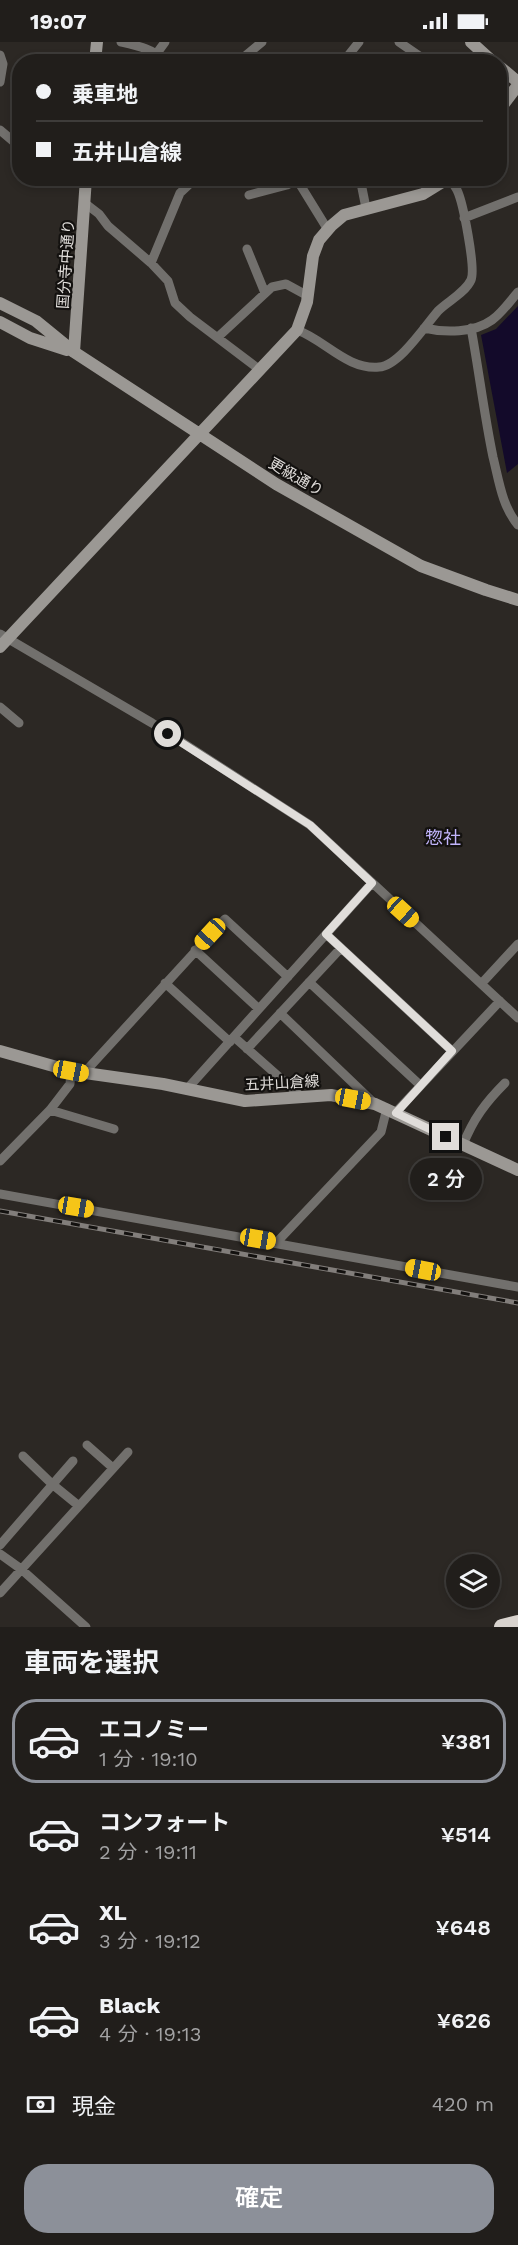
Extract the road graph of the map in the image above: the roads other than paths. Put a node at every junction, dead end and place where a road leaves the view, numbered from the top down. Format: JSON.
{"nodes":[{"id":1,"x":121,"y":42,"type":"edge"},
{"id":2,"x":165,"y":42,"type":"edge"},
{"id":3,"x":262,"y":42,"type":"edge"},
{"id":4,"x":399,"y":42,"type":"edge"},
{"id":5,"x":471,"y":42,"type":"edge"},
{"id":6,"x":157,"y":52,"type":"joint"},
{"id":7,"x":248,"y":54,"type":"edge"},
{"id":8,"x":413,"y":54,"type":"edge"},
{"id":9,"x":485,"y":54,"type":"edge"},
{"id":10,"x":0,"y":55,"type":"edge"},
{"id":11,"x":507,"y":74,"type":"edge"},
{"id":12,"x":0,"y":82,"type":"edge"},
{"id":13,"x":518,"y":84,"type":"edge"},
{"id":14,"x":507,"y":99,"type":"edge"},
{"id":15,"x":0,"y":130,"type":"edge"},
{"id":16,"x":12,"y":140,"type":"edge"},
{"id":17,"x":87,"y":186,"type":"edge"},
{"id":18,"x":187,"y":186,"type":"edge"},
{"id":19,"x":282,"y":186,"type":"edge"},
{"id":20,"x":300,"y":186,"type":"edge"},
{"id":21,"x":363,"y":186,"type":"edge"},
{"id":22,"x":436,"y":186,"type":"edge"},
{"id":23,"x":454,"y":186,"type":"edge"},
{"id":24,"x":249,"y":195,"type":"dead end"},
{"id":25,"x":518,"y":197,"type":"edge"},
{"id":26,"x":86,"y":204,"type":"junction"},
{"id":27,"x":366,"y":208,"type":"junction"},
{"id":28,"x":464,"y":218,"type":"junction"},
{"id":29,"x":328,"y":230,"type":"junction"},
{"id":30,"x":247,"y":249,"type":"dead end"},
{"id":31,"x":151,"y":263,"type":"junction"},
{"id":32,"x":518,"y":292,"type":"edge"},
{"id":33,"x":265,"y":293,"type":"junction"},
{"id":34,"x":308,"y":296,"type":"junction"},
{"id":35,"x":0,"y":303,"type":"edge"},
{"id":36,"x":0,"y":322,"type":"edge"},
{"id":37,"x":424,"y":328,"type":"junction"},
{"id":38,"x":471,"y":328,"type":"junction"},
{"id":39,"x":297,"y":330,"type":"junction"},
{"id":40,"x":218,"y":337,"type":"junction"},
{"id":41,"x":74,"y":352,"type":"junction"},
{"id":42,"x":261,"y":370,"type":"junction"},
{"id":43,"x":198,"y":434,"type":"junction"},
{"id":44,"x":518,"y":525,"type":"edge"},
{"id":45,"x":518,"y":600,"type":"edge"},
{"id":46,"x":3,"y":640,"type":"edge"},
{"id":47,"x":0,"y":707,"type":"edge"},
{"id":48,"x":19,"y":723,"type":"dead end"},
{"id":49,"x":372,"y":883,"type":"junction"},
{"id":50,"x":326,"y":934,"type":"junction"},
{"id":51,"x":518,"y":944,"type":"edge"},
{"id":52,"x":340,"y":948,"type":"junction"},
{"id":53,"x":195,"y":950,"type":"junction"},
{"id":54,"x":288,"y":977,"type":"junction"},
{"id":55,"x":309,"y":982,"type":"junction"},
{"id":56,"x":165,"y":983,"type":"junction"},
{"id":57,"x":482,"y":983,"type":"junction"},
{"id":58,"x":500,"y":1000,"type":"junction"},
{"id":59,"x":259,"y":1009,"type":"junction"},
{"id":60,"x":280,"y":1013,"type":"junction"},
{"id":61,"x":518,"y":1018,"type":"edge"},
{"id":62,"x":232,"y":1040,"type":"junction"},
{"id":63,"x":247,"y":1049,"type":"junction"},
{"id":64,"x":0,"y":1051,"type":"edge"},
{"id":65,"x":452,"y":1051,"type":"junction"},
{"id":66,"x":71,"y":1071,"type":"junction"},
{"id":67,"x":84,"y":1073,"type":"junction"},
{"id":68,"x":505,"y":1083,"type":"dead end"},
{"id":69,"x":420,"y":1085,"type":"junction"},
{"id":70,"x":187,"y":1089,"type":"junction"},
{"id":71,"x":303,"y":1098,"type":"junction"},
{"id":72,"x":375,"y":1104,"type":"junction"},
{"id":73,"x":50,"y":1110,"type":"junction"},
{"id":74,"x":392,"y":1110,"type":"junction"},
{"id":75,"x":114,"y":1129,"type":"dead end"},
{"id":76,"x":463,"y":1145,"type":"junction"},
{"id":77,"x":0,"y":1161,"type":"edge"},
{"id":78,"x":518,"y":1170,"type":"edge"},
{"id":79,"x":0,"y":1194,"type":"edge"},
{"id":80,"x":278,"y":1242,"type":"junction"},
{"id":81,"x":518,"y":1287,"type":"edge"},
{"id":82,"x":87,"y":1445,"type":"dead end"},
{"id":83,"x":128,"y":1452,"type":"dead end"},
{"id":84,"x":23,"y":1456,"type":"dead end"},
{"id":85,"x":73,"y":1461,"type":"dead end"},
{"id":86,"x":113,"y":1468,"type":"junction"},
{"id":87,"x":52,"y":1484,"type":"junction"},
{"id":88,"x":79,"y":1506,"type":"junction"},
{"id":89,"x":0,"y":1545,"type":"edge"},
{"id":90,"x":0,"y":1554,"type":"edge"},
{"id":91,"x":21,"y":1569,"type":"junction"},
{"id":92,"x":0,"y":1593,"type":"edge"},
{"id":93,"x":518,"y":1623,"type":"edge"},
{"id":94,"x":86,"y":1627,"type":"edge"},
{"id":95,"x":502,"y":1627,"type":"edge"}],
"edges":[{"from":1,"to":6,"type":"street"},
{"from":2,"to":6,"type":"street"},
{"from":3,"to":7,"type":"street"},
{"from":4,"to":8,"type":"street"},
{"from":5,"to":9,"type":"street"},
{"from":10,"to":12,"type":"street"},
{"from":11,"to":13,"type":"street"},
{"from":13,"to":14,"type":"street"},
{"from":15,"to":16,"type":"street"},
{"from":17,"to":26,"type":"street","name":"国分寺中通り"},
{"from":18,"to":31,"type":"street"},
{"from":19,"to":24,"type":"street"},
{"from":20,"to":29,"type":"street"},
{"from":21,"to":27,"type":"street"},
{"from":22,"to":27,"type":"street"},
{"from":23,"to":28,"type":"street"},
{"from":25,"to":28,"type":"street"},
{"from":26,"to":31,"type":"street"},
{"from":26,"to":41,"type":"street","name":"国分寺中通り"},
{"from":27,"to":29,"type":"street"},
{"from":28,"to":37,"type":"street"},
{"from":29,"to":34,"type":"street"},
{"from":30,"to":33,"type":"street"},
{"from":31,"to":40,"type":"street"},
{"from":32,"to":38,"type":"street"},
{"from":33,"to":34,"type":"street"},
{"from":33,"to":40,"type":"street"},
{"from":34,"to":39,"type":"street"},
{"from":35,"to":41,"type":"street","name":"更級通り"},
{"from":36,"to":41,"type":"street","name":"更級通り"},
{"from":37,"to":38,"type":"street"},
{"from":37,"to":39,"type":"street"},
{"from":38,"to":44,"type":"street"},
{"from":39,"to":42,"type":"street"},
{"from":40,"to":42,"type":"street"},
{"from":41,"to":43,"type":"street","name":"更級通り"},
{"from":42,"to":43,"type":"street"},
{"from":43,"to":45,"type":"street","name":"更級通り"},
{"from":43,"to":46,"type":"street"},
{"from":46,"to":49,"type":"street"},
{"from":47,"to":48,"type":"street"},
{"from":49,"to":50,"type":"street"},
{"from":49,"to":57,"type":"street"},
{"from":50,"to":52,"type":"street"},
{"from":50,"to":54,"type":"street"},
{"from":51,"to":57,"type":"street"},
{"from":52,"to":55,"type":"street"},
{"from":52,"to":65,"type":"street"},
{"from":53,"to":54,"type":"street"},
{"from":53,"to":56,"type":"street"},
{"from":53,"to":59,"type":"street"},
{"from":54,"to":59,"type":"street"},
{"from":55,"to":60,"type":"street"},
{"from":55,"to":69,"type":"street"},
{"from":56,"to":62,"type":"street"},
{"from":56,"to":67,"type":"street"},
{"from":57,"to":58,"type":"street"},
{"from":58,"to":61,"type":"street"},
{"from":58,"to":65,"type":"street"},
{"from":59,"to":62,"type":"street"},
{"from":60,"to":63,"type":"street"},
{"from":60,"to":72,"type":"street"},
{"from":62,"to":63,"type":"street"},
{"from":62,"to":70,"type":"street"},
{"from":63,"to":71,"type":"street"},
{"from":64,"to":66,"type":"street","name":"五井山倉線"},
{"from":65,"to":69,"type":"street"},
{"from":66,"to":67,"type":"street","name":"五井山倉線"},
{"from":66,"to":73,"type":"street"},
{"from":67,"to":70,"type":"street","name":"五井山倉線"},
{"from":68,"to":76,"type":"street"},
{"from":69,"to":74,"type":"street"},
{"from":70,"to":71,"type":"street","name":"五井山倉線"},
{"from":71,"to":72,"type":"street","name":"五井山倉線"},
{"from":72,"to":74,"type":"street","name":"五井山倉線"},
{"from":73,"to":75,"type":"street"},
{"from":73,"to":77,"type":"street"},
{"from":74,"to":76,"type":"street","name":"五井山倉線"},
{"from":74,"to":80,"type":"street"},
{"from":76,"to":78,"type":"street","name":"五井山倉線"},
{"from":79,"to":80,"type":"street"},
{"from":80,"to":81,"type":"street"},
{"from":82,"to":86,"type":"street"},
{"from":83,"to":86,"type":"street"},
{"from":84,"to":87,"type":"street"},
{"from":85,"to":87,"type":"street"},
{"from":86,"to":88,"type":"street"},
{"from":87,"to":88,"type":"street"},
{"from":87,"to":89,"type":"street"},
{"from":88,"to":91,"type":"street"},
{"from":90,"to":91,"type":"street"},
{"from":91,"to":92,"type":"street"},
{"from":91,"to":94,"type":"street"},
{"from":93,"to":95,"type":"highway"}]}
